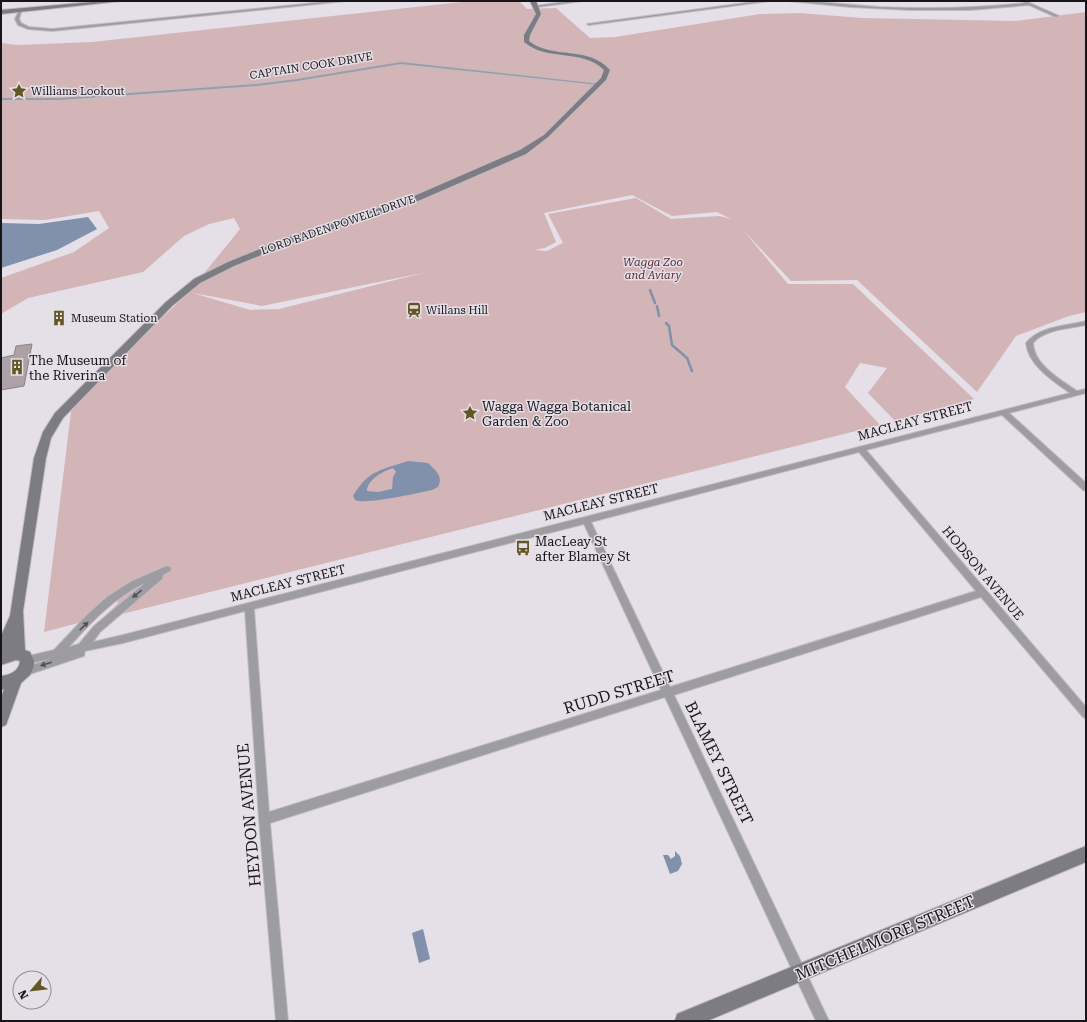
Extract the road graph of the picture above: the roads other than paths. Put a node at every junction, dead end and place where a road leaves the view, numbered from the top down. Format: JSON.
{"nodes":[{"id":1,"x":113,"y":1,"type":"edge"},
{"id":2,"x":119,"y":1,"type":"edge"},
{"id":3,"x":344,"y":1,"type":"edge"},
{"id":4,"x":580,"y":1,"type":"edge"},
{"id":5,"x":768,"y":1,"type":"edge"},
{"id":6,"x":790,"y":1,"type":"edge"},
{"id":7,"x":1024,"y":1,"type":"edge"},
{"id":8,"x":324,"y":2,"type":"edge"},
{"id":9,"x":535,"y":4,"type":"edge"},
{"id":10,"x":1030,"y":4,"type":"junction"},
{"id":11,"x":21,"y":10,"type":"junction"},
{"id":12,"x":1,"y":12,"type":"edge"},
{"id":13,"x":1058,"y":16,"type":"dead end"},
{"id":14,"x":589,"y":24,"type":"dead end"},
{"id":15,"x":598,"y":84,"type":"junction"},
{"id":16,"x":1,"y":99,"type":"edge"},
{"id":17,"x":1086,"y":323,"type":"edge"},
{"id":18,"x":1086,"y":391,"type":"edge"},
{"id":19,"x":1075,"y":393,"type":"junction"},
{"id":20,"x":1003,"y":412,"type":"junction"},
{"id":21,"x":860,"y":449,"type":"junction"},
{"id":22,"x":1086,"y":488,"type":"edge"},
{"id":23,"x":586,"y":520,"type":"junction"},
{"id":24,"x":983,"y":593,"type":"junction"},
{"id":25,"x":249,"y":607,"type":"junction"},
{"id":26,"x":16,"y":611,"type":"junction"},
{"id":27,"x":123,"y":639,"type":"junction"},
{"id":28,"x":82,"y":648,"type":"junction"},
{"id":29,"x":1,"y":653,"type":"edge"},
{"id":30,"x":56,"y":654,"type":"junction"},
{"id":31,"x":1,"y":659,"type":"edge"},
{"id":32,"x":17,"y":670,"type":"edge"},
{"id":33,"x":667,"y":693,"type":"junction"},
{"id":34,"x":1086,"y":714,"type":"edge"},
{"id":35,"x":1,"y":720,"type":"edge"},
{"id":36,"x":264,"y":819,"type":"junction"},
{"id":37,"x":1086,"y":854,"type":"edge"},
{"id":38,"x":801,"y":973,"type":"junction"},
{"id":39,"x":282,"y":1021,"type":"edge"},
{"id":40,"x":684,"y":1021,"type":"edge"},
{"id":41,"x":823,"y":1021,"type":"edge"}],
"edges":[{"from":1,"to":2,"type":"street"},
{"from":1,"to":11,"type":"street"},
{"from":3,"to":8,"type":"street"},
{"from":4,"to":9,"type":"street"},
{"from":5,"to":14,"type":"street"},
{"from":6,"to":10,"type":"street"},
{"from":7,"to":10,"type":"street"},
{"from":8,"to":11,"type":"street"},
{"from":9,"to":15,"type":"street","name":"LORD BADEN POWELL DRIVE"},
{"from":10,"to":13,"type":"street"},
{"from":11,"to":12,"type":"street"},
{"from":15,"to":16,"type":"street","name":"CAPTAIN COOK DRIVE"},
{"from":15,"to":26,"type":"street","name":"LORD BADEN POWELL DRIVE"},
{"from":17,"to":19,"type":"street"},
{"from":18,"to":19,"type":"street","name":"MACLEAY STREET"},
{"from":19,"to":20,"type":"street","name":"MACLEAY STREET"},
{"from":20,"to":21,"type":"street","name":"MACLEAY STREET"},
{"from":20,"to":22,"type":"street"},
{"from":21,"to":23,"type":"street","name":"MACLEAY STREET"},
{"from":21,"to":24,"type":"street","name":"HODSON AVENUE"},
{"from":23,"to":25,"type":"street","name":"MACLEAY STREET"},
{"from":23,"to":33,"type":"street","name":"BLAMEY STREET"},
{"from":24,"to":33,"type":"street","name":"RUDD STREET"},
{"from":24,"to":34,"type":"street","name":"HODSON AVENUE"},
{"from":25,"to":27,"type":"street","name":"MACLEAY STREET"},
{"from":25,"to":36,"type":"street","name":"HEYDON AVENUE"},
{"from":26,"to":29,"type":"street","name":"LORD BADEN POWELL DRIVE"},
{"from":26,"to":32,"type":"street","name":"LORD BADEN POWELL DRIVE"},
{"from":27,"to":28,"type":"street","name":"MACLEAY STREET"},
{"from":27,"to":32,"type":"street","name":"MACLEAY STREET","one_way":true},
{"from":28,"to":30,"type":"street","name":"MACLEAY STREET"},
{"from":30,"to":28,"type":"street","one_way":true},
{"from":30,"to":32,"type":"street","name":"MACLEAY STREET"},
{"from":31,"to":32,"type":"street"},
{"from":32,"to":35,"type":"street"},
{"from":33,"to":36,"type":"street","name":"RUDD STREET"},
{"from":33,"to":38,"type":"street","name":"BLAMEY STREET"},
{"from":36,"to":39,"type":"street","name":"HEYDON AVENUE"},
{"from":37,"to":38,"type":"street","name":"MITCHELMORE STREET"},
{"from":38,"to":40,"type":"street","name":"MITCHELMORE STREET"},
{"from":38,"to":41,"type":"street","name":"BLAMEY STREET"}]}
